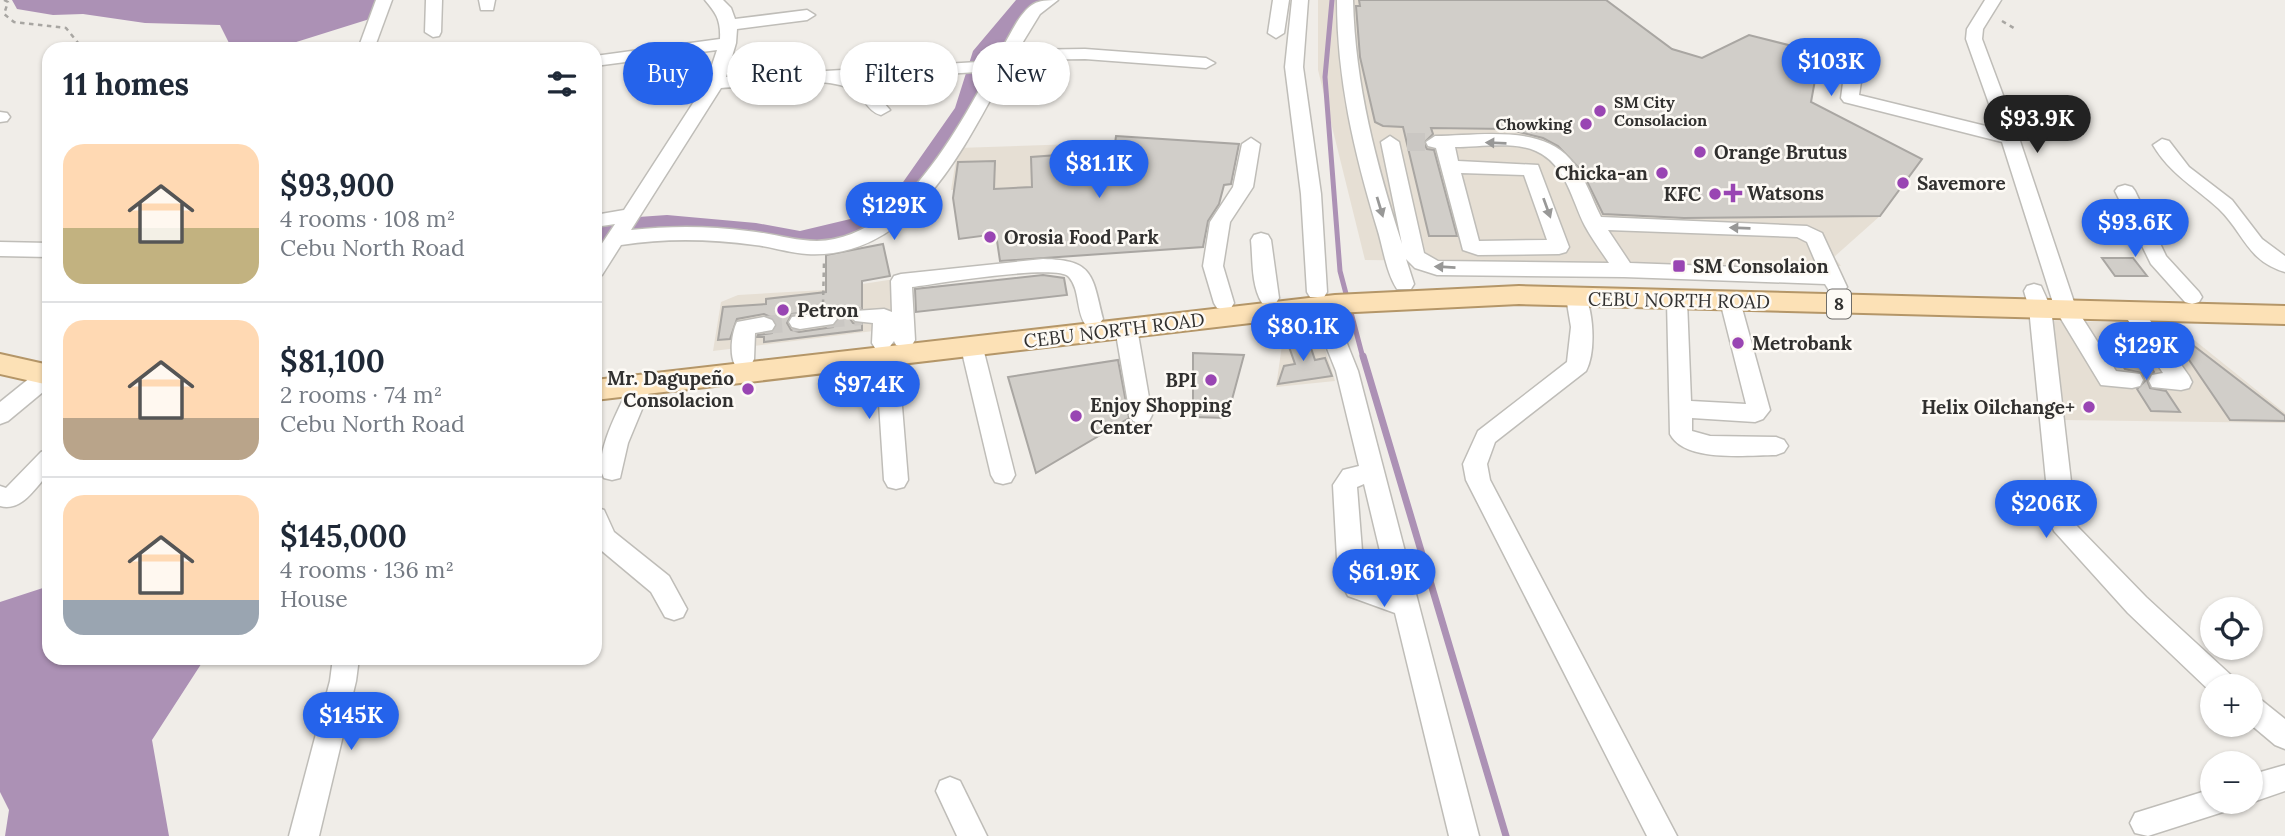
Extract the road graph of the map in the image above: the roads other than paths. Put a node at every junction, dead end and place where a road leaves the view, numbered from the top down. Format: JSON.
{"nodes":[{"id":1,"x":384,"y":0,"type":"edge"},
{"id":2,"x":434,"y":0,"type":"edge"},
{"id":3,"x":713,"y":0,"type":"edge"},
{"id":4,"x":1050,"y":0,"type":"edge"},
{"id":5,"x":1281,"y":0,"type":"edge"},
{"id":6,"x":1300,"y":0,"type":"edge"},
{"id":7,"x":1345,"y":0,"type":"edge"},
{"id":8,"x":1986,"y":2,"type":"edge"},
{"id":9,"x":807,"y":15,"type":"dead end"},
{"id":10,"x":433,"y":32,"type":"dead end"},
{"id":11,"x":1276,"y":33,"type":"dead end"},
{"id":12,"x":728,"y":34,"type":"junction"},
{"id":13,"x":369,"y":42,"type":"edge"},
{"id":14,"x":1013,"y":42,"type":"edge"},
{"id":15,"x":1070,"y":54,"type":"edge"},
{"id":16,"x":602,"y":60,"type":"edge"},
{"id":17,"x":1206,"y":63,"type":"dead end"},
{"id":18,"x":972,"y":67,"type":"edge"},
{"id":19,"x":1854,"y":68,"type":"dead end"},
{"id":20,"x":834,"y":77,"type":"junction"},
{"id":21,"x":715,"y":83,"type":"junction"},
{"id":22,"x":977,"y":105,"type":"edge"},
{"id":23,"x":881,"y":110,"type":"dead end"},
{"id":24,"x":2010,"y":138,"type":"junction"},
{"id":25,"x":1363,"y":141,"type":"junction"},
{"id":26,"x":1251,"y":144,"type":"dead end"},
{"id":27,"x":2162,"y":145,"type":"dead end"},
{"id":28,"x":1458,"y":166,"type":"junction"},
{"id":29,"x":2125,"y":191,"type":"dead end"},
{"id":30,"x":602,"y":223,"type":"edge"},
{"id":31,"x":1594,"y":223,"type":"junction"},
{"id":32,"x":621,"y":228,"type":"junction"},
{"id":33,"x":1261,"y":240,"type":"dead end"},
{"id":34,"x":0,"y":249,"type":"edge"},
{"id":35,"x":42,"y":250,"type":"edge"},
{"id":36,"x":602,"y":259,"type":"edge"},
{"id":37,"x":2285,"y":265,"type":"edge"},
{"id":38,"x":1623,"y":270,"type":"junction"},
{"id":39,"x":1404,"y":284,"type":"junction"},
{"id":40,"x":1838,"y":289,"type":"junction"},
{"id":41,"x":1371,"y":294,"type":"junction"},
{"id":42,"x":1576,"y":297,"type":"junction"},
{"id":43,"x":2192,"y":297,"type":"junction"},
{"id":44,"x":1269,"y":298,"type":"junction"},
{"id":45,"x":1325,"y":298,"type":"junction"},
{"id":46,"x":2051,"y":300,"type":"junction"},
{"id":47,"x":2285,"y":300,"type":"edge"},
{"id":48,"x":1677,"y":301,"type":"junction"},
{"id":49,"x":1730,"y":301,"type":"junction"},
{"id":50,"x":1224,"y":303,"type":"junction"},
{"id":51,"x":2133,"y":311,"type":"junction"},
{"id":52,"x":2285,"y":315,"type":"edge"},
{"id":53,"x":862,"y":316,"type":"tunnel mouth"},
{"id":54,"x":826,"y":319,"type":"tunnel mouth"},
{"id":55,"x":1092,"y":320,"type":"junction"},
{"id":56,"x":800,"y":322,"type":"tunnel mouth"},
{"id":57,"x":764,"y":326,"type":"tunnel mouth"},
{"id":58,"x":1126,"y":328,"type":"junction"},
{"id":59,"x":891,"y":347,"type":"junction"},
{"id":60,"x":972,"y":348,"type":"junction"},
{"id":61,"x":743,"y":359,"type":"junction"},
{"id":62,"x":0,"y":365,"type":"edge"},
{"id":63,"x":602,"y":373,"type":"edge"},
{"id":64,"x":2132,"y":380,"type":"dead end"},
{"id":65,"x":2160,"y":381,"type":"dead end"},
{"id":66,"x":42,"y":382,"type":"edge"},
{"id":67,"x":0,"y":383,"type":"edge"},
{"id":68,"x":42,"y":383,"type":"edge"},
{"id":69,"x":641,"y":384,"type":"junction"},
{"id":70,"x":42,"y":385,"type":"edge"},
{"id":71,"x":602,"y":389,"type":"edge"},
{"id":72,"x":1681,"y":409,"type":"junction"},
{"id":73,"x":0,"y":415,"type":"edge"},
{"id":74,"x":1141,"y":415,"type":"dead end"},
{"id":75,"x":1776,"y":446,"type":"dead end"},
{"id":76,"x":42,"y":465,"type":"edge"},
{"id":77,"x":612,"y":471,"type":"dead end"},
{"id":78,"x":1371,"y":474,"type":"junction"},
{"id":79,"x":1003,"y":475,"type":"dead end"},
{"id":80,"x":896,"y":480,"type":"dead end"},
{"id":81,"x":3,"y":501,"type":"edge"},
{"id":82,"x":602,"y":531,"type":"edge"},
{"id":83,"x":1408,"y":607,"type":"junction"},
{"id":84,"x":674,"y":609,"type":"dead end"},
{"id":85,"x":345,"y":665,"type":"edge"},
{"id":86,"x":2210,"y":674,"type":"edge"},
{"id":87,"x":2263,"y":718,"type":"edge"},
{"id":88,"x":2285,"y":736,"type":"edge"},
{"id":89,"x":2285,"y":778,"type":"edge"},
{"id":90,"x":2263,"y":785,"type":"edge"},
{"id":91,"x":950,"y":791,"type":"dead end"},
{"id":92,"x":2200,"y":806,"type":"edge"},
{"id":93,"x":2145,"y":823,"type":"dead end"},
{"id":94,"x":304,"y":836,"type":"edge"},
{"id":95,"x":972,"y":836,"type":"edge"},
{"id":96,"x":1464,"y":836,"type":"edge"},
{"id":97,"x":1662,"y":836,"type":"edge"}],
"edges":[{"from":1,"to":13,"type":"street"},
{"from":2,"to":10,"type":"street"},
{"from":3,"to":12,"type":"street"},
{"from":4,"to":14,"type":"street"},
{"from":5,"to":11,"type":"street"},
{"from":6,"to":45,"type":"street"},
{"from":7,"to":25,"type":"street"},
{"from":8,"to":24,"type":"street"},
{"from":9,"to":12,"type":"street"},
{"from":12,"to":16,"type":"street"},
{"from":12,"to":21,"type":"street"},
{"from":15,"to":17,"type":"street"},
{"from":18,"to":20,"type":"street"},
{"from":19,"to":24,"type":"street"},
{"from":20,"to":21,"type":"street"},
{"from":20,"to":23,"type":"street"},
{"from":21,"to":32,"type":"street"},
{"from":22,"to":32,"type":"street"},
{"from":24,"to":46,"type":"street"},
{"from":38,"to":25,"type":"street","one_way":true},
{"from":25,"to":39,"type":"street","one_way":true},
{"from":26,"to":50,"type":"street"},
{"from":27,"to":37,"type":"street"},
{"from":28,"to":28,"type":"street","one_way":true},
{"from":31,"to":28,"type":"street","one_way":true},
{"from":29,"to":43,"type":"street"},
{"from":30,"to":32,"type":"street"},
{"from":31,"to":38,"type":"street"},
{"from":40,"to":31,"type":"street","one_way":true},
{"from":32,"to":36,"type":"street"},
{"from":33,"to":44,"type":"street"},
{"from":34,"to":35,"type":"street"},
{"from":38,"to":40,"type":"street"},
{"from":39,"to":40,"type":"main road","name":"CEBU NORTH ROAD","number":"8"},
{"from":39,"to":41,"type":"main road","name":"CEBU NORTH ROAD","number":"8"},
{"from":40,"to":46,"type":"main road","name":"CEBU NORTH ROAD","number":"8"},
{"from":40,"to":49,"type":"main road","name":"CEBU NORTH ROAD","number":"8"},
{"from":41,"to":42,"type":"main road","name":"CEBU NORTH ROAD","number":"8"},
{"from":41,"to":45,"type":"main road","name":"CEBU NORTH ROAD","number":"8"},
{"from":42,"to":48,"type":"main road","name":"CEBU NORTH ROAD","number":"8"},
{"from":42,"to":97,"type":"street"},
{"from":43,"to":46,"type":"main road","name":"CEBU NORTH ROAD","number":"8"},
{"from":43,"to":47,"type":"main road","name":"CEBU NORTH ROAD","number":"8"},
{"from":44,"to":45,"type":"main road","name":"CEBU NORTH ROAD","number":"8"},
{"from":44,"to":50,"type":"main road","name":"CEBU NORTH ROAD","number":"8"},
{"from":45,"to":58,"type":"main road","name":"CEBU NORTH ROAD","number":"8"},
{"from":45,"to":78,"type":"street"},
{"from":46,"to":51,"type":"main road","name":"CEBU NORTH ROAD","number":"8"},
{"from":46,"to":64,"type":"street"},
{"from":46,"to":86,"type":"street"},
{"from":48,"to":49,"type":"main road","name":"CEBU NORTH ROAD","number":"8"},
{"from":48,"to":72,"type":"street"},
{"from":49,"to":72,"type":"street"},
{"from":50,"to":55,"type":"main road","name":"CEBU NORTH ROAD","number":"8"},
{"from":51,"to":52,"type":"main road","name":"CEBU NORTH ROAD","number":"8"},
{"from":51,"to":65,"type":"street"},
{"from":53,"to":59,"type":"street"},
{"from":54,"to":56,"type":"street"},
{"from":55,"to":59,"type":"main road","name":"CEBU NORTH ROAD","number":"8"},
{"from":55,"to":59,"type":"street"},
{"from":57,"to":61,"type":"street"},
{"from":58,"to":60,"type":"main road","name":"CEBU NORTH ROAD","number":"8"},
{"from":58,"to":74,"type":"street"},
{"from":59,"to":60,"type":"main road","name":"CEBU NORTH ROAD","number":"8"},
{"from":59,"to":61,"type":"main road","name":"CEBU NORTH ROAD","number":"8"},
{"from":59,"to":69,"type":"main road","name":"CEBU NORTH ROAD","number":"8"},
{"from":59,"to":80,"type":"street"},
{"from":60,"to":79,"type":"street"},
{"from":61,"to":63,"type":"main road","name":"CEBU NORTH ROAD","number":"8"},
{"from":62,"to":66,"type":"main road"},
{"from":67,"to":68,"type":"main road"},
{"from":69,"to":71,"type":"main road","name":"CEBU NORTH ROAD","number":"8"},
{"from":69,"to":77,"type":"street"},
{"from":70,"to":73,"type":"street"},
{"from":72,"to":75,"type":"street"},
{"from":76,"to":81,"type":"street"},
{"from":78,"to":83,"type":"street"},
{"from":78,"to":83,"type":"street"},
{"from":82,"to":84,"type":"street"},
{"from":83,"to":96,"type":"street"},
{"from":85,"to":94,"type":"street"},
{"from":87,"to":88,"type":"street"},
{"from":89,"to":90,"type":"street"},
{"from":91,"to":95,"type":"street"},
{"from":92,"to":93,"type":"street"}]}
